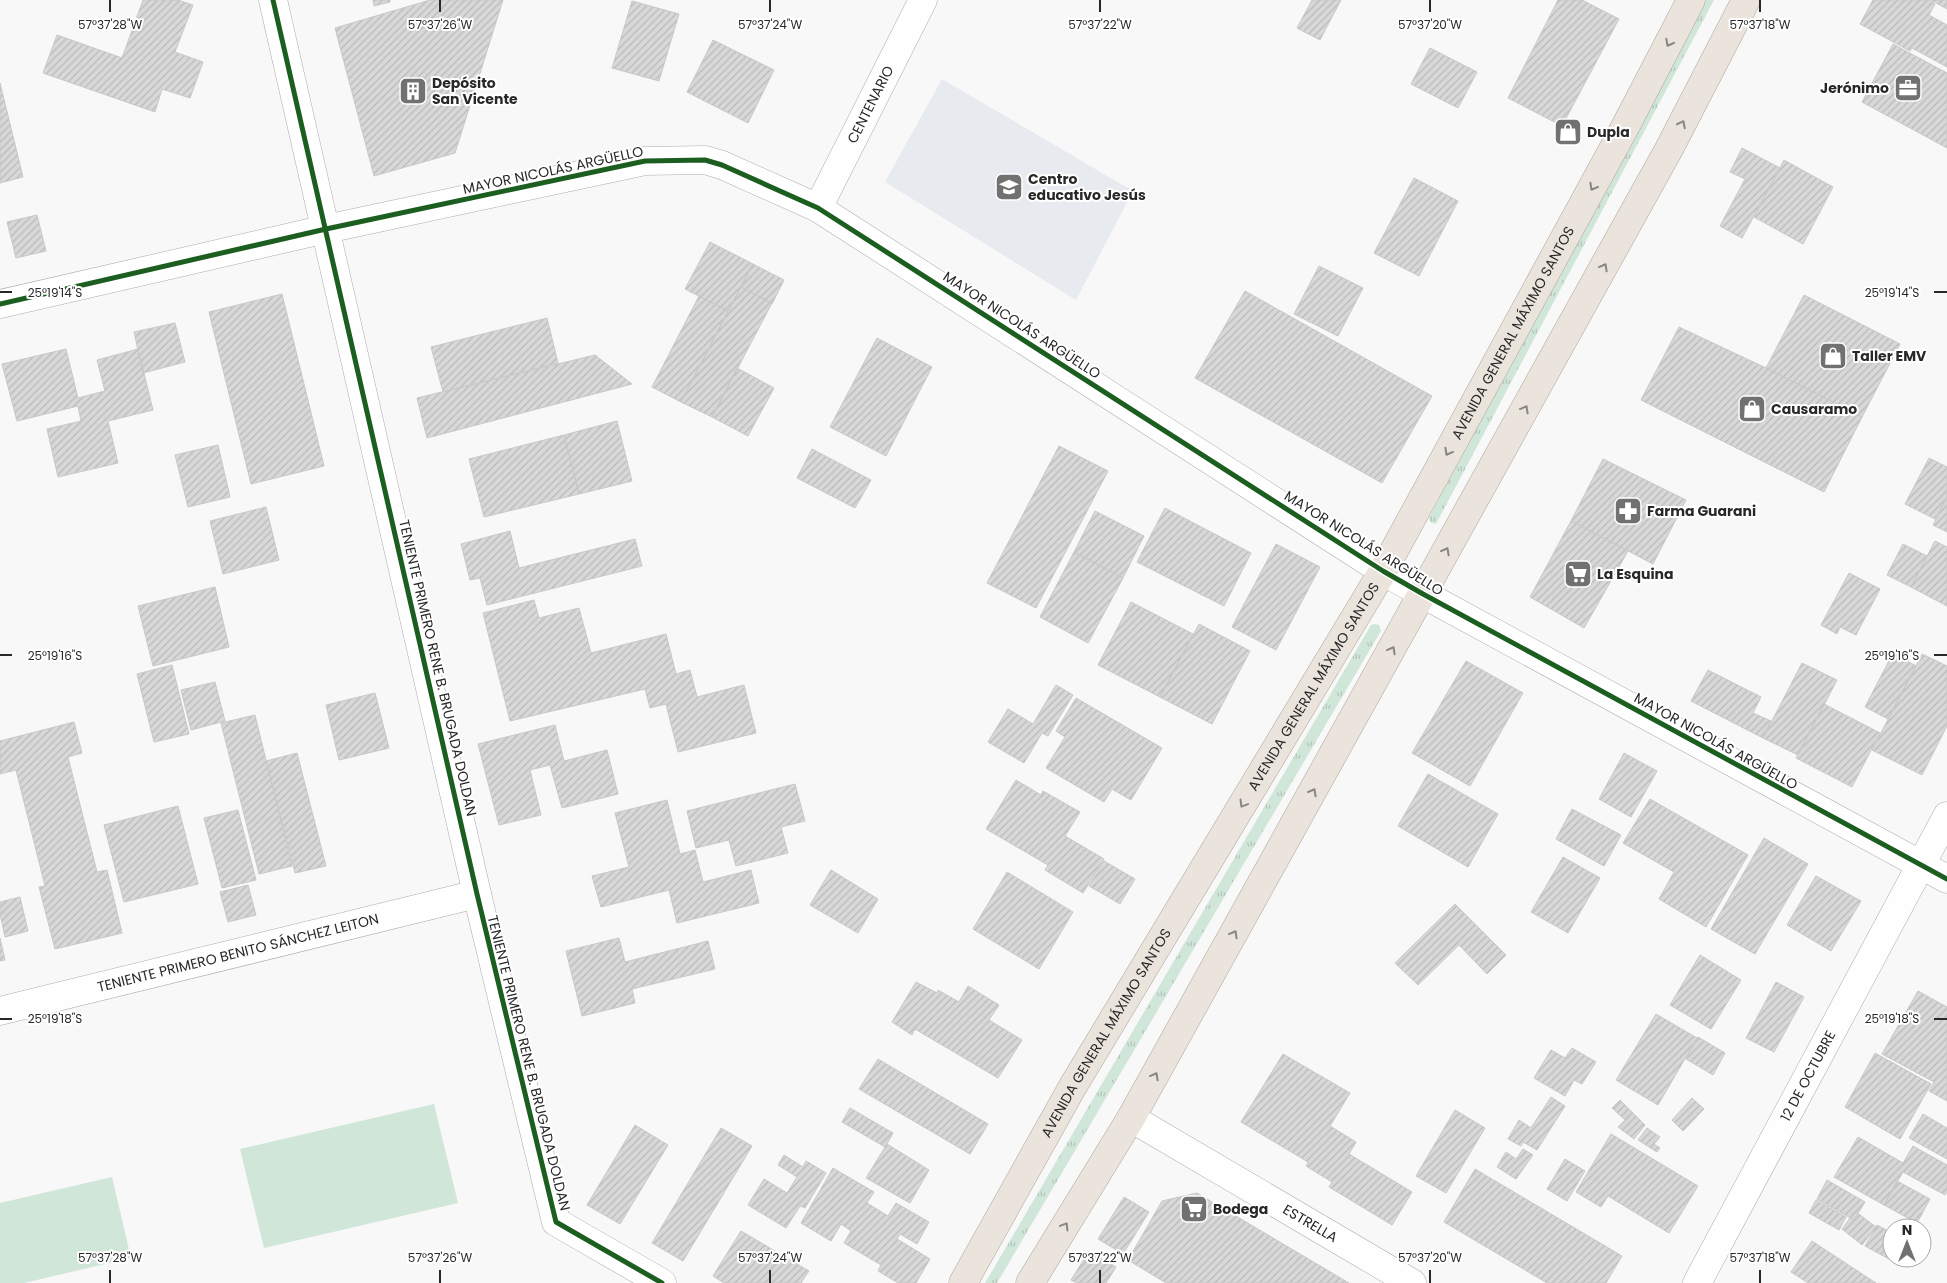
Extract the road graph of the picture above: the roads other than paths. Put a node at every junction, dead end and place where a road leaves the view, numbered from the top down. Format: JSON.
{"nodes":[{"id":1,"x":273,"y":0,"type":"edge"},
{"id":2,"x":923,"y":0,"type":"edge"},
{"id":3,"x":1691,"y":0,"type":"edge"},
{"id":4,"x":1746,"y":0,"type":"edge"},
{"id":5,"x":818,"y":208,"type":"junction"},
{"id":6,"x":326,"y":229,"type":"junction"},
{"id":7,"x":0,"y":304,"type":"edge"},
{"id":8,"x":1383,"y":571,"type":"junction"},
{"id":9,"x":1423,"y":594,"type":"junction"},
{"id":10,"x":1947,"y":816,"type":"edge"},
{"id":11,"x":1922,"y":865,"type":"junction"},
{"id":12,"x":1947,"y":879,"type":"edge"},
{"id":13,"x":477,"y":894,"type":"junction"},
{"id":14,"x":0,"y":1011,"type":"edge"},
{"id":15,"x":1131,"y":1118,"type":"junction"},
{"id":16,"x":662,"y":1283,"type":"edge"},
{"id":17,"x":963,"y":1283,"type":"edge"},
{"id":18,"x":1030,"y":1283,"type":"edge"},
{"id":19,"x":1412,"y":1283,"type":"edge"},
{"id":20,"x":1697,"y":1283,"type":"edge"}],
"edges":[{"from":1,"to":6,"type":"street","name":"TENIENTE PRIMERO RENE B. BRUGADA DOLDAN"},
{"from":2,"to":5,"type":"street","name":"CENTENARIO"},
{"from":3,"to":8,"type":"main road","name":"AVENIDA GENERAL MÁXIMO SANTOS","one_way":true},
{"from":9,"to":4,"type":"main road","one_way":true},
{"from":5,"to":6,"type":"street","name":"MAYOR NICOLÁS ARGÜELLO"},
{"from":5,"to":8,"type":"street","name":"MAYOR NICOLÁS ARGÜELLO"},
{"from":6,"to":7,"type":"street","name":"MAYOR NICOLÁS ARGÜELLO"},
{"from":6,"to":13,"type":"street","name":"TENIENTE PRIMERO RENE B. BRUGADA DOLDAN"},
{"from":8,"to":9,"type":"street","name":"MAYOR NICOLÁS ARGÜELLO"},
{"from":8,"to":17,"type":"main road","name":"AVENIDA GENERAL MÁXIMO SANTOS","one_way":true},
{"from":9,"to":11,"type":"street","name":"MAYOR NICOLÁS ARGÜELLO"},
{"from":15,"to":9,"type":"main road","one_way":true},
{"from":10,"to":11,"type":"street","name":"12 DE OCTUBRE"},
{"from":11,"to":12,"type":"street","name":"MAYOR NICOLÁS ARGÜELLO"},
{"from":11,"to":20,"type":"street","name":"12 DE OCTUBRE"},
{"from":13,"to":14,"type":"street","name":"TENIENTE PRIMERO BENITO SÁNCHEZ LEITON"},
{"from":13,"to":16,"type":"street","name":"TENIENTE PRIMERO RENE B. BRUGADA DOLDAN"},
{"from":18,"to":15,"type":"main road","one_way":true},
{"from":15,"to":19,"type":"street","name":"ESTRELLA"}]}
